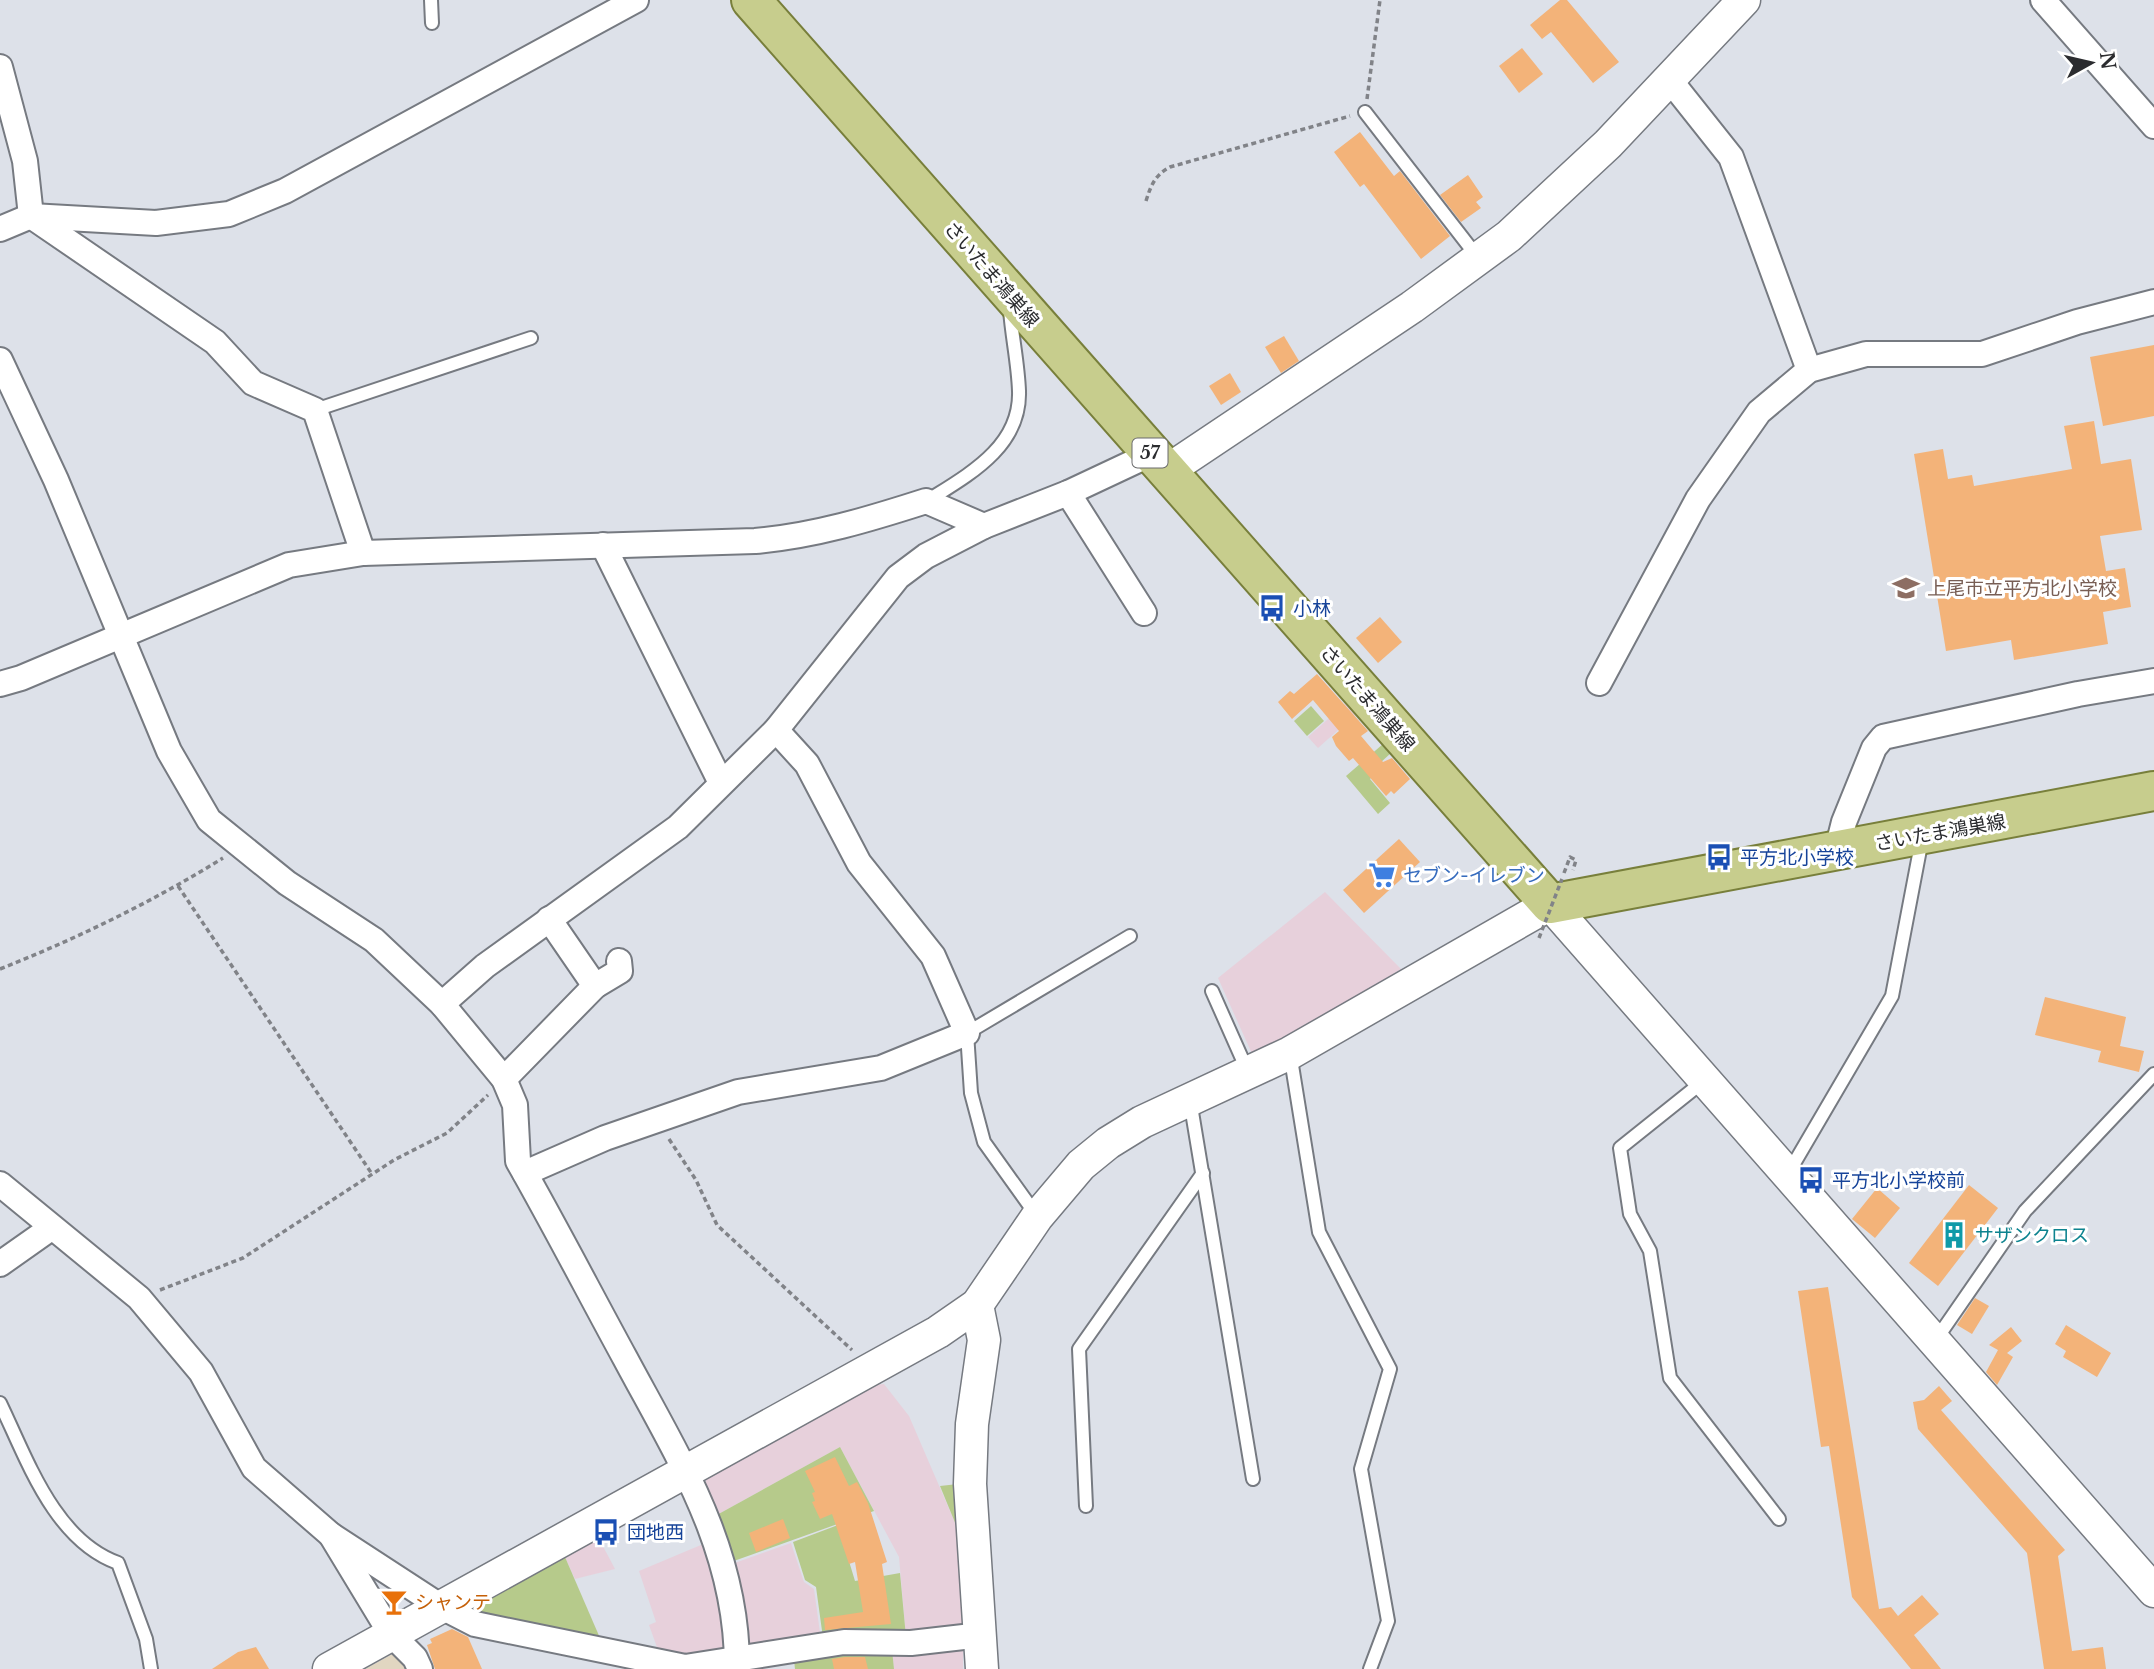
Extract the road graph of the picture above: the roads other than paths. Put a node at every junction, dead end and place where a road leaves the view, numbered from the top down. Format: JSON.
{"nodes":[{"id":1,"x":431,"y":0,"type":"edge"},
{"id":2,"x":636,"y":0,"type":"edge"},
{"id":3,"x":751,"y":0,"type":"edge"},
{"id":4,"x":1744,"y":0,"type":"edge"},
{"id":5,"x":2043,"y":0,"type":"edge"},
{"id":6,"x":432,"y":23,"type":"dead end"},
{"id":7,"x":0,"y":67,"type":"edge"},
{"id":8,"x":1669,"y":79,"type":"junction"},
{"id":9,"x":1365,"y":112,"type":"road end"},
{"id":10,"x":2154,"y":126,"type":"edge"},
{"id":11,"x":31,"y":216,"type":"junction"},
{"id":12,"x":0,"y":229,"type":"edge"},
{"id":13,"x":1479,"y":259,"type":"junction"},
{"id":14,"x":1009,"y":293,"type":"junction"},
{"id":15,"x":2154,"y":302,"type":"edge"},
{"id":16,"x":531,"y":338,"type":"dead end"},
{"id":17,"x":0,"y":360,"type":"edge"},
{"id":18,"x":1809,"y":370,"type":"junction"},
{"id":19,"x":315,"y":410,"type":"junction"},
{"id":20,"x":1159,"y":463,"type":"junction"},
{"id":21,"x":1068,"y":493,"type":"junction"},
{"id":22,"x":926,"y":501,"type":"junction"},
{"id":23,"x":984,"y":526,"type":"junction"},
{"id":24,"x":603,"y":545,"type":"junction"},
{"id":25,"x":363,"y":553,"type":"junction"},
{"id":26,"x":1144,"y":613,"type":"dead end"},
{"id":27,"x":123,"y":635,"type":"junction"},
{"id":28,"x":2154,"y":681,"type":"edge"},
{"id":29,"x":1599,"y":683,"type":"dead end"},
{"id":30,"x":0,"y":684,"type":"edge"},
{"id":31,"x":776,"y":730,"type":"junction"},
{"id":32,"x":721,"y":783,"type":"junction"},
{"id":33,"x":2154,"y":792,"type":"edge"},
{"id":34,"x":1923,"y":836,"type":"junction"},
{"id":35,"x":1837,"y":850,"type":"junction"},
{"id":36,"x":1556,"y":899,"type":"junction"},
{"id":37,"x":549,"y":919,"type":"junction"},
{"id":38,"x":1130,"y":936,"type":"dead end"},
{"id":39,"x":619,"y":961,"type":"dead end"},
{"id":40,"x":596,"y":986,"type":"junction"},
{"id":41,"x":1212,"y":991,"type":"dead end"},
{"id":42,"x":442,"y":1004,"type":"junction"},
{"id":43,"x":967,"y":1034,"type":"junction"},
{"id":44,"x":1290,"y":1053,"type":"junction"},
{"id":45,"x":1248,"y":1072,"type":"junction"},
{"id":46,"x":2154,"y":1074,"type":"edge"},
{"id":47,"x":504,"y":1079,"type":"junction"},
{"id":48,"x":1706,"y":1080,"type":"junction"},
{"id":49,"x":1190,"y":1100,"type":"junction"},
{"id":50,"x":525,"y":1173,"type":"junction"},
{"id":51,"x":1203,"y":1173,"type":"junction"},
{"id":52,"x":1788,"y":1174,"type":"junction"},
{"id":53,"x":0,"y":1184,"type":"edge"},
{"id":54,"x":1037,"y":1217,"type":"junction"},
{"id":55,"x":51,"y":1228,"type":"junction"},
{"id":56,"x":0,"y":1264,"type":"edge"},
{"id":57,"x":977,"y":1305,"type":"junction"},
{"id":58,"x":1935,"y":1342,"type":"junction"},
{"id":59,"x":0,"y":1403,"type":"edge"},
{"id":60,"x":685,"y":1470,"type":"junction"},
{"id":61,"x":1253,"y":1479,"type":"dead end"},
{"id":62,"x":1086,"y":1506,"type":"dead end"},
{"id":63,"x":1779,"y":1519,"type":"dead end"},
{"id":64,"x":331,"y":1535,"type":"junction"},
{"id":65,"x":2154,"y":1591,"type":"edge"},
{"id":66,"x":440,"y":1606,"type":"junction"},
{"id":67,"x":391,"y":1634,"type":"junction"},
{"id":68,"x":981,"y":1635,"type":"junction"},
{"id":69,"x":737,"y":1664,"type":"edge"},
{"id":70,"x":151,"y":1669,"type":"edge"},
{"id":71,"x":329,"y":1669,"type":"edge"},
{"id":72,"x":420,"y":1669,"type":"edge"},
{"id":73,"x":982,"y":1669,"type":"edge"},
{"id":74,"x":1370,"y":1669,"type":"edge"}],
"edges":[{"from":1,"to":6,"type":"lane"},
{"from":2,"to":11,"type":"street"},
{"from":3,"to":14,"type":"main road","name":"さいたま鴻巣線","number":"57"},
{"from":4,"to":8,"type":"street"},
{"from":5,"to":10,"type":"street"},
{"from":7,"to":11,"type":"street"},
{"from":8,"to":13,"type":"street"},
{"from":8,"to":18,"type":"street"},
{"from":9,"to":13,"type":"lane"},
{"from":11,"to":12,"type":"street"},
{"from":11,"to":19,"type":"street"},
{"from":13,"to":20,"type":"street"},
{"from":14,"to":20,"type":"main road","name":"さいたま鴻巣線","number":"57"},
{"from":14,"to":22,"type":"lane"},
{"from":15,"to":18,"type":"street"},
{"from":16,"to":19,"type":"lane"},
{"from":17,"to":27,"type":"street"},
{"from":18,"to":29,"type":"street"},
{"from":19,"to":25,"type":"street"},
{"from":20,"to":21,"type":"street"},
{"from":20,"to":36,"type":"main road","name":"さいたま鴻巣線","number":"57"},
{"from":21,"to":23,"type":"street"},
{"from":21,"to":26,"type":"street"},
{"from":22,"to":23,"type":"street"},
{"from":22,"to":24,"type":"street"},
{"from":23,"to":31,"type":"street"},
{"from":24,"to":25,"type":"street"},
{"from":24,"to":32,"type":"street"},
{"from":25,"to":27,"type":"street"},
{"from":27,"to":30,"type":"street"},
{"from":27,"to":42,"type":"street"},
{"from":28,"to":35,"type":"street"},
{"from":31,"to":32,"type":"street"},
{"from":31,"to":43,"type":"street"},
{"from":32,"to":37,"type":"street"},
{"from":33,"to":34,"type":"main road","name":"さいたま鴻巣線"},
{"from":34,"to":35,"type":"main road","name":"さいたま鴻巣線"},
{"from":34,"to":52,"type":"lane"},
{"from":35,"to":36,"type":"main road","name":"さいたま鴻巣線"},
{"from":36,"to":44,"type":"street"},
{"from":36,"to":48,"type":"street"},
{"from":37,"to":40,"type":"street"},
{"from":37,"to":42,"type":"street"},
{"from":38,"to":43,"type":"lane"},
{"from":39,"to":40,"type":"street"},
{"from":40,"to":47,"type":"street"},
{"from":41,"to":45,"type":"lane"},
{"from":42,"to":47,"type":"street"},
{"from":43,"to":50,"type":"street"},
{"from":43,"to":54,"type":"lane"},
{"from":44,"to":45,"type":"street"},
{"from":44,"to":74,"type":"lane"},
{"from":45,"to":49,"type":"street"},
{"from":46,"to":58,"type":"lane"},
{"from":47,"to":50,"type":"street"},
{"from":48,"to":52,"type":"street"},
{"from":48,"to":63,"type":"lane"},
{"from":49,"to":51,"type":"lane"},
{"from":49,"to":54,"type":"street"},
{"from":50,"to":60,"type":"street"},
{"from":51,"to":61,"type":"lane"},
{"from":51,"to":62,"type":"lane"},
{"from":52,"to":58,"type":"street"},
{"from":53,"to":55,"type":"street"},
{"from":54,"to":57,"type":"street"},
{"from":55,"to":56,"type":"street"},
{"from":55,"to":64,"type":"street"},
{"from":57,"to":60,"type":"street"},
{"from":57,"to":68,"type":"street"},
{"from":58,"to":65,"type":"street"},
{"from":59,"to":70,"type":"lane"},
{"from":60,"to":66,"type":"street"},
{"from":60,"to":69,"type":"street"},
{"from":64,"to":66,"type":"street"},
{"from":64,"to":67,"type":"street"},
{"from":66,"to":67,"type":"street"},
{"from":66,"to":69,"type":"street"},
{"from":67,"to":71,"type":"street"},
{"from":67,"to":72,"type":"street"},
{"from":68,"to":69,"type":"street"},
{"from":68,"to":73,"type":"street"}]}
